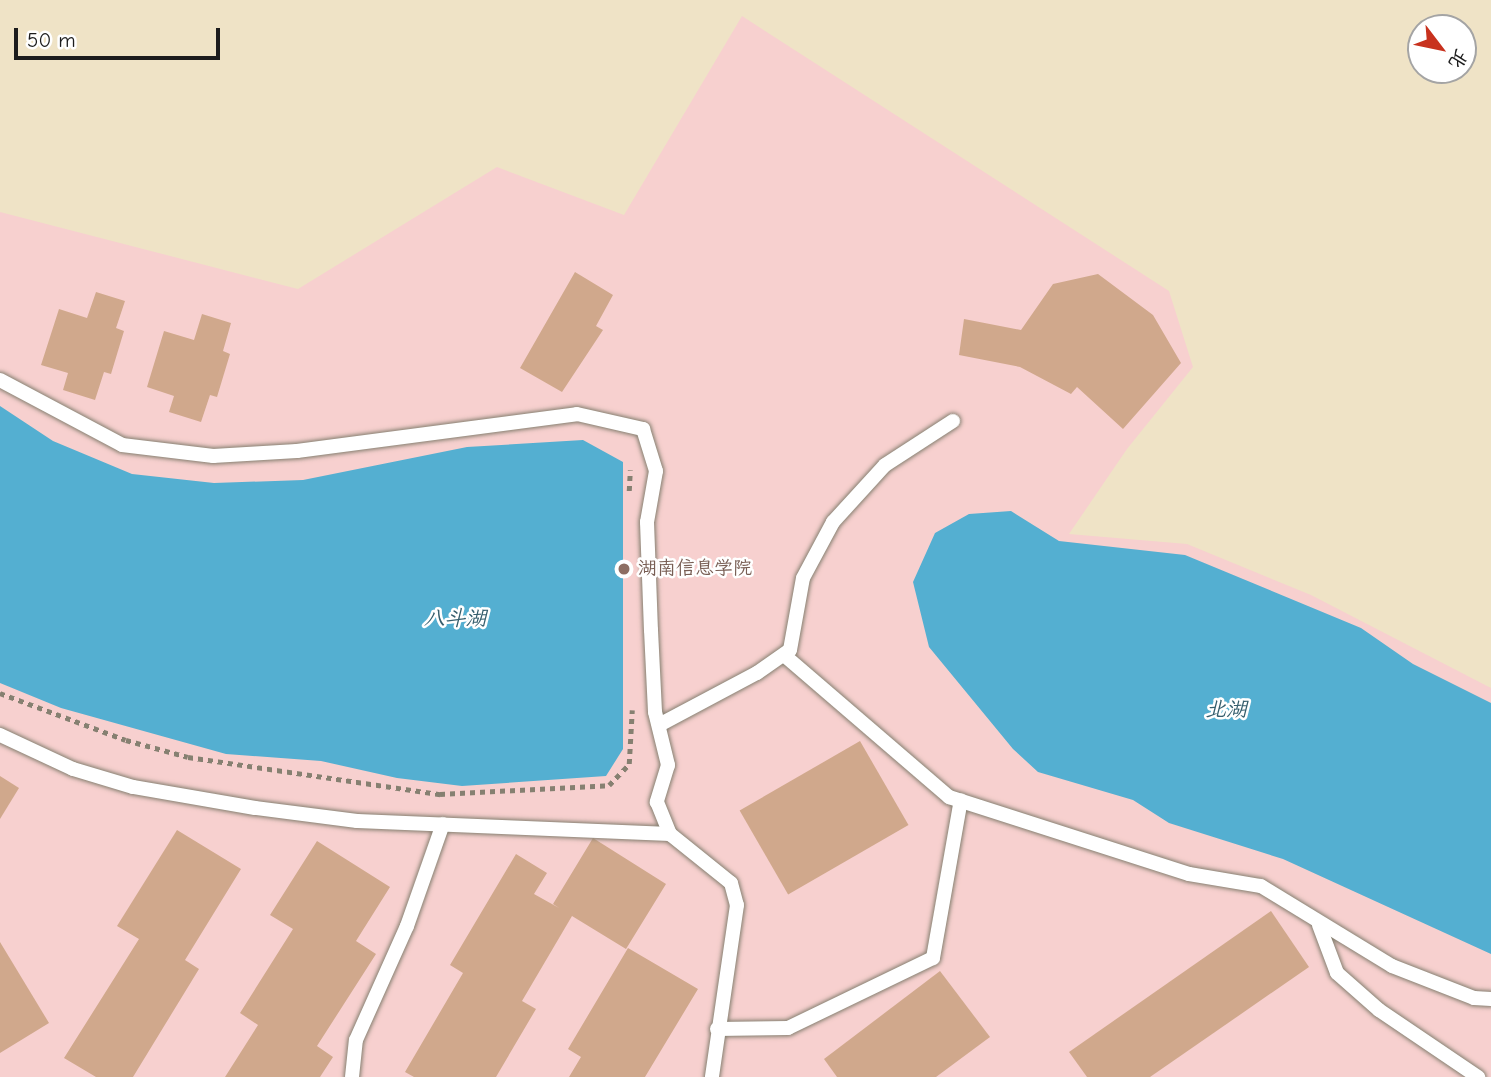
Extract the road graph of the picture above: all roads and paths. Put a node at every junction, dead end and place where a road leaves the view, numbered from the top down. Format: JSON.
{"nodes":[{"id":1,"x":0,"y":380,"type":"edge"},
{"id":2,"x":953,"y":421,"type":"dead end"},
{"id":3,"x":630,"y":470,"type":"dead end"},
{"id":4,"x":628,"y":505,"type":"dead end"},
{"id":5,"x":784,"y":654,"type":"junction"},
{"id":6,"x":0,"y":693,"type":"edge"},
{"id":7,"x":631,"y":698,"type":"dead end"},
{"id":8,"x":659,"y":725,"type":"junction"},
{"id":9,"x":0,"y":735,"type":"edge"},
{"id":10,"x":961,"y":800,"type":"junction"},
{"id":11,"x":443,"y":824,"type":"junction"},
{"id":12,"x":670,"y":834,"type":"junction"},
{"id":13,"x":1320,"y":925,"type":"junction"},
{"id":14,"x":1491,"y":999,"type":"edge"},
{"id":15,"x":717,"y":1029,"type":"junction"},
{"id":16,"x":352,"y":1077,"type":"edge"},
{"id":17,"x":712,"y":1077,"type":"edge"},
{"id":18,"x":1478,"y":1077,"type":"edge"}],
"edges":[{"from":1,"to":8,"type":"lane"},
{"from":2,"to":5,"type":"lane"},
{"from":3,"to":4,"type":"path"},
{"from":5,"to":8,"type":"lane"},
{"from":5,"to":10,"type":"lane"},
{"from":6,"to":7,"type":"path"},
{"from":8,"to":12,"type":"lane"},
{"from":9,"to":11,"type":"lane"},
{"from":10,"to":13,"type":"lane"},
{"from":10,"to":15,"type":"lane"},
{"from":11,"to":12,"type":"lane"},
{"from":11,"to":16,"type":"lane"},
{"from":12,"to":15,"type":"lane"},
{"from":13,"to":14,"type":"lane"},
{"from":13,"to":18,"type":"lane"},
{"from":15,"to":17,"type":"lane"}]}
